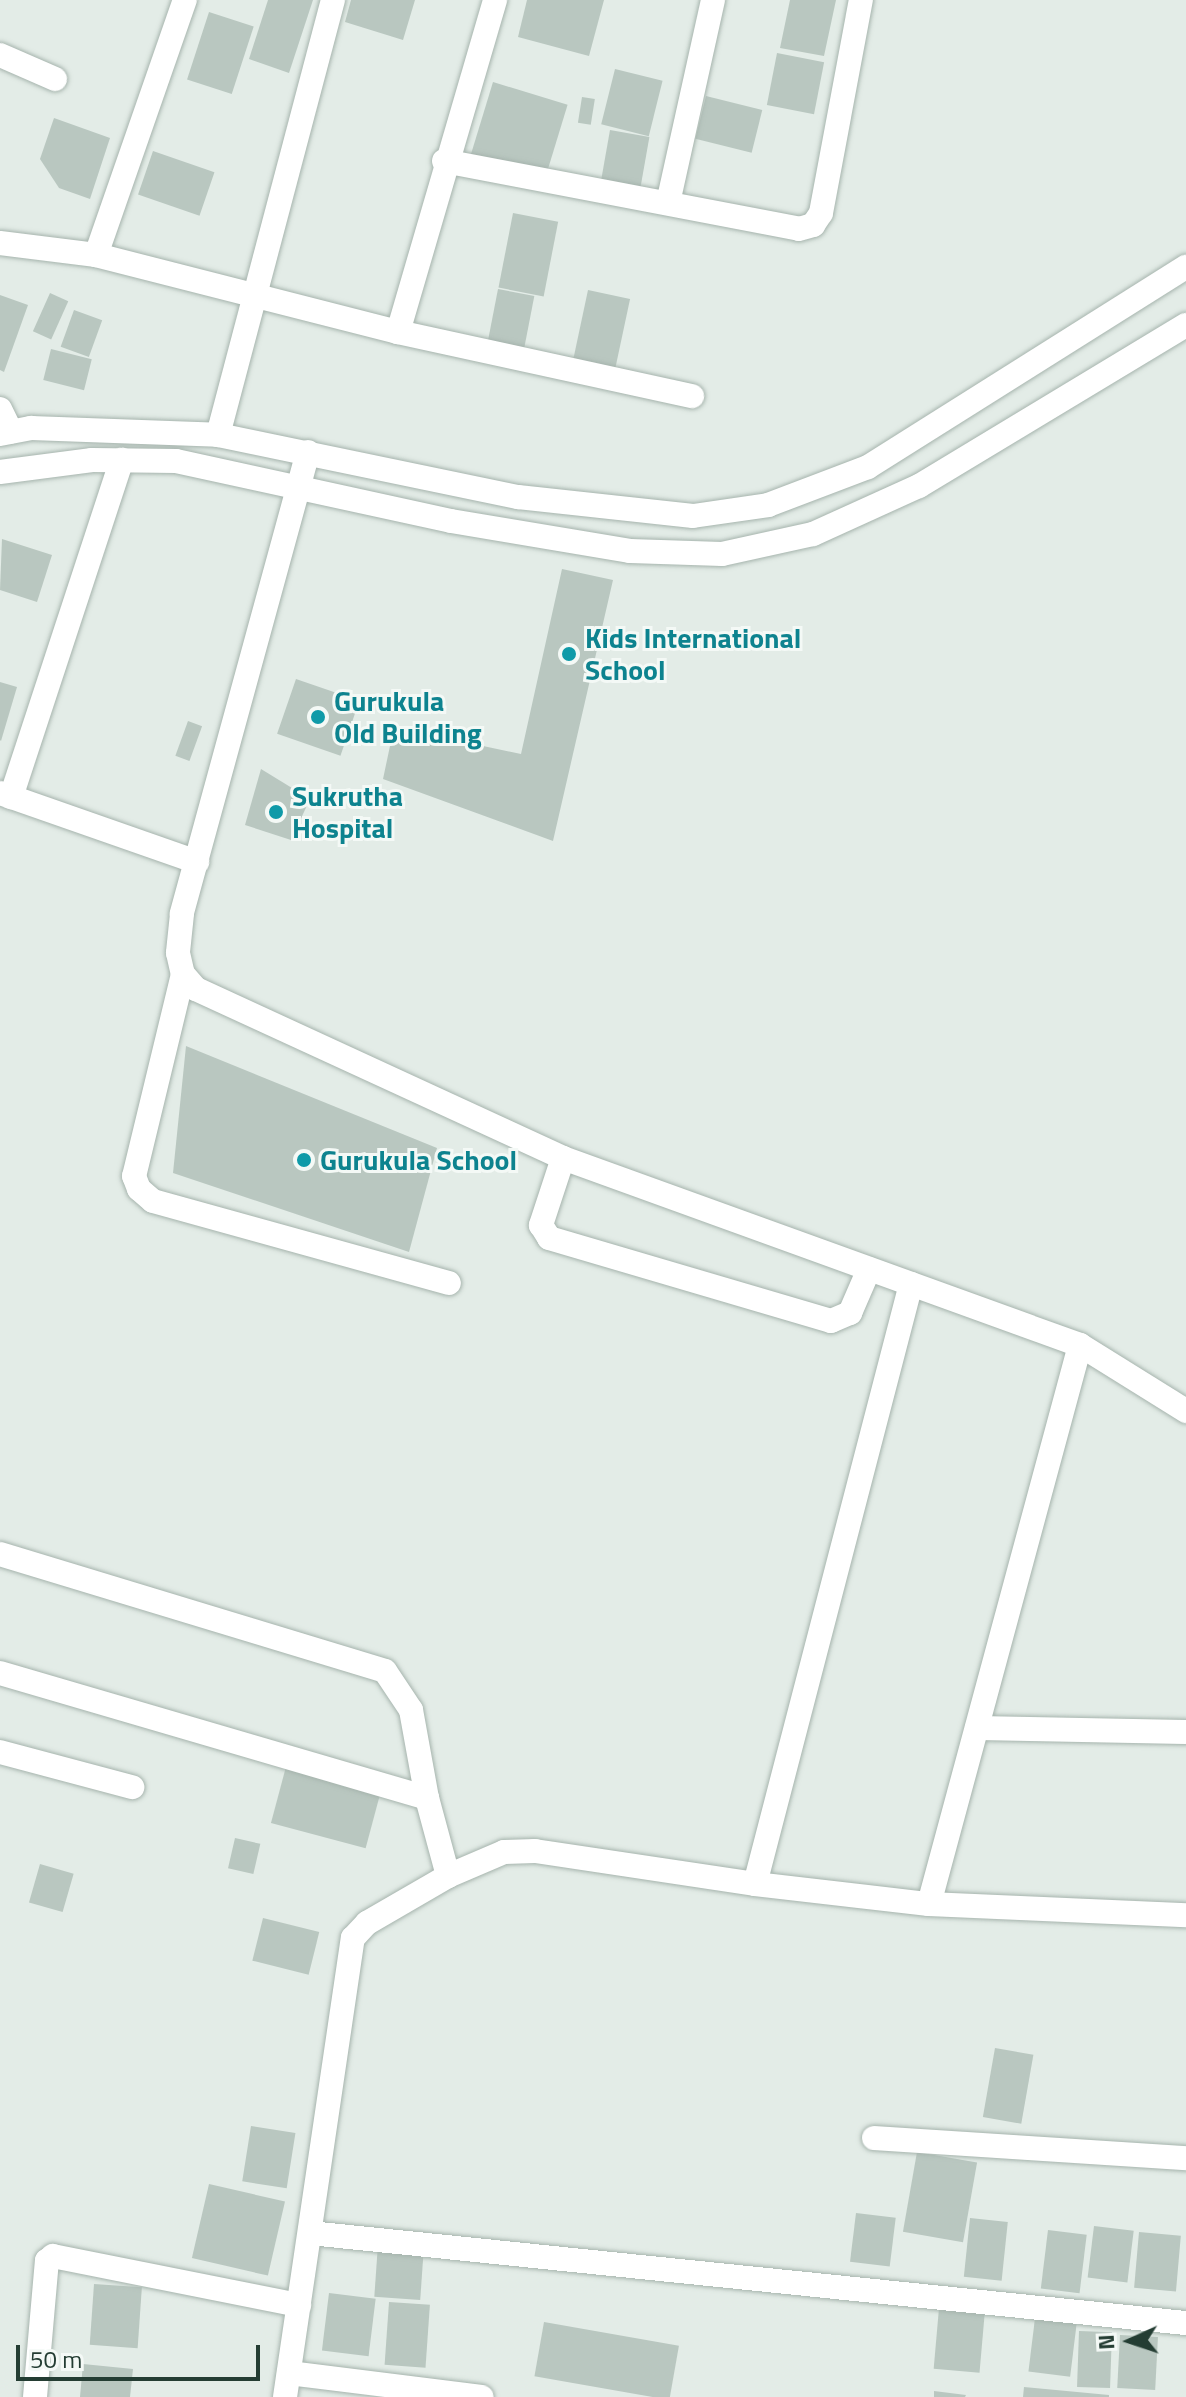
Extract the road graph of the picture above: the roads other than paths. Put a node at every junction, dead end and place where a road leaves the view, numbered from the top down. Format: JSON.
{"nodes":[{"id":1,"x":185,"y":0,"type":"edge"},
{"id":2,"x":333,"y":0,"type":"edge"},
{"id":3,"x":495,"y":0,"type":"edge"},
{"id":4,"x":713,"y":0,"type":"edge"},
{"id":5,"x":861,"y":0,"type":"edge"},
{"id":6,"x":0,"y":55,"type":"edge"},
{"id":7,"x":55,"y":79,"type":"dead end"},
{"id":8,"x":444,"y":161,"type":"junction"},
{"id":9,"x":668,"y":203,"type":"junction"},
{"id":10,"x":0,"y":243,"type":"edge"},
{"id":11,"x":96,"y":255,"type":"junction"},
{"id":12,"x":1186,"y":267,"type":"edge"},
{"id":13,"x":252,"y":295,"type":"junction"},
{"id":14,"x":1186,"y":325,"type":"edge"},
{"id":15,"x":398,"y":332,"type":"junction"},
{"id":16,"x":692,"y":396,"type":"dead end"},
{"id":17,"x":0,"y":409,"type":"edge"},
{"id":18,"x":6,"y":433,"type":"edge"},
{"id":19,"x":218,"y":435,"type":"junction"},
{"id":20,"x":308,"y":452,"type":"junction"},
{"id":21,"x":122,"y":460,"type":"junction"},
{"id":22,"x":0,"y":472,"type":"edge"},
{"id":23,"x":299,"y":486,"type":"junction"},
{"id":24,"x":6,"y":795,"type":"edge"},
{"id":25,"x":197,"y":862,"type":"junction"},
{"id":26,"x":183,"y":974,"type":"junction"},
{"id":27,"x":563,"y":1158,"type":"junction"},
{"id":28,"x":869,"y":1269,"type":"junction"},
{"id":29,"x":449,"y":1283,"type":"dead end"},
{"id":30,"x":911,"y":1284,"type":"junction"},
{"id":31,"x":1080,"y":1345,"type":"junction"},
{"id":32,"x":1186,"y":1411,"type":"edge"},
{"id":33,"x":0,"y":1554,"type":"edge"},
{"id":34,"x":0,"y":1673,"type":"edge"},
{"id":35,"x":977,"y":1728,"type":"junction"},
{"id":36,"x":1186,"y":1732,"type":"edge"},
{"id":37,"x":0,"y":1752,"type":"edge"},
{"id":38,"x":132,"y":1787,"type":"dead end"},
{"id":39,"x":427,"y":1798,"type":"junction"},
{"id":40,"x":448,"y":1876,"type":"junction"},
{"id":41,"x":755,"y":1884,"type":"junction"},
{"id":42,"x":929,"y":1904,"type":"junction"},
{"id":43,"x":1186,"y":1915,"type":"edge"},
{"id":44,"x":874,"y":2138,"type":"dead end"},
{"id":45,"x":1186,"y":2158,"type":"edge"},
{"id":46,"x":310,"y":2233,"type":"junction"},
{"id":47,"x":299,"y":2305,"type":"junction"},
{"id":48,"x":1186,"y":2323,"type":"edge"},
{"id":49,"x":289,"y":2373,"type":"junction"},
{"id":50,"x":35,"y":2397,"type":"edge"},
{"id":51,"x":285,"y":2397,"type":"edge"},
{"id":52,"x":482,"y":2397,"type":"edge"}],
"edges":[{"from":1,"to":11,"type":"street"},
{"from":2,"to":13,"type":"street"},
{"from":3,"to":8,"type":"street"},
{"from":4,"to":9,"type":"street"},
{"from":5,"to":9,"type":"street"},
{"from":6,"to":7,"type":"street"},
{"from":8,"to":9,"type":"street"},
{"from":8,"to":15,"type":"street"},
{"from":10,"to":11,"type":"street"},
{"from":11,"to":13,"type":"street"},
{"from":12,"to":20,"type":"street"},
{"from":13,"to":15,"type":"street"},
{"from":13,"to":19,"type":"street"},
{"from":14,"to":23,"type":"street"},
{"from":15,"to":16,"type":"street"},
{"from":17,"to":18,"type":"street"},
{"from":18,"to":19,"type":"street"},
{"from":19,"to":20,"type":"street"},
{"from":20,"to":23,"type":"street"},
{"from":21,"to":22,"type":"street"},
{"from":21,"to":23,"type":"street"},
{"from":21,"to":24,"type":"street"},
{"from":23,"to":25,"type":"street"},
{"from":24,"to":25,"type":"street"},
{"from":25,"to":26,"type":"street"},
{"from":26,"to":27,"type":"street"},
{"from":26,"to":29,"type":"street"},
{"from":27,"to":28,"type":"street"},
{"from":27,"to":28,"type":"street"},
{"from":28,"to":30,"type":"street"},
{"from":30,"to":31,"type":"street"},
{"from":30,"to":41,"type":"street"},
{"from":31,"to":32,"type":"street"},
{"from":31,"to":35,"type":"street"},
{"from":33,"to":39,"type":"street"},
{"from":34,"to":39,"type":"street"},
{"from":35,"to":36,"type":"street"},
{"from":35,"to":42,"type":"street"},
{"from":37,"to":38,"type":"street"},
{"from":39,"to":40,"type":"street"},
{"from":40,"to":41,"type":"street"},
{"from":40,"to":46,"type":"street"},
{"from":41,"to":42,"type":"street"},
{"from":42,"to":43,"type":"street"},
{"from":44,"to":45,"type":"street"},
{"from":46,"to":47,"type":"street"},
{"from":46,"to":48,"type":"street"},
{"from":47,"to":49,"type":"street"},
{"from":47,"to":50,"type":"street"},
{"from":49,"to":51,"type":"street"},
{"from":49,"to":52,"type":"street"}]}
